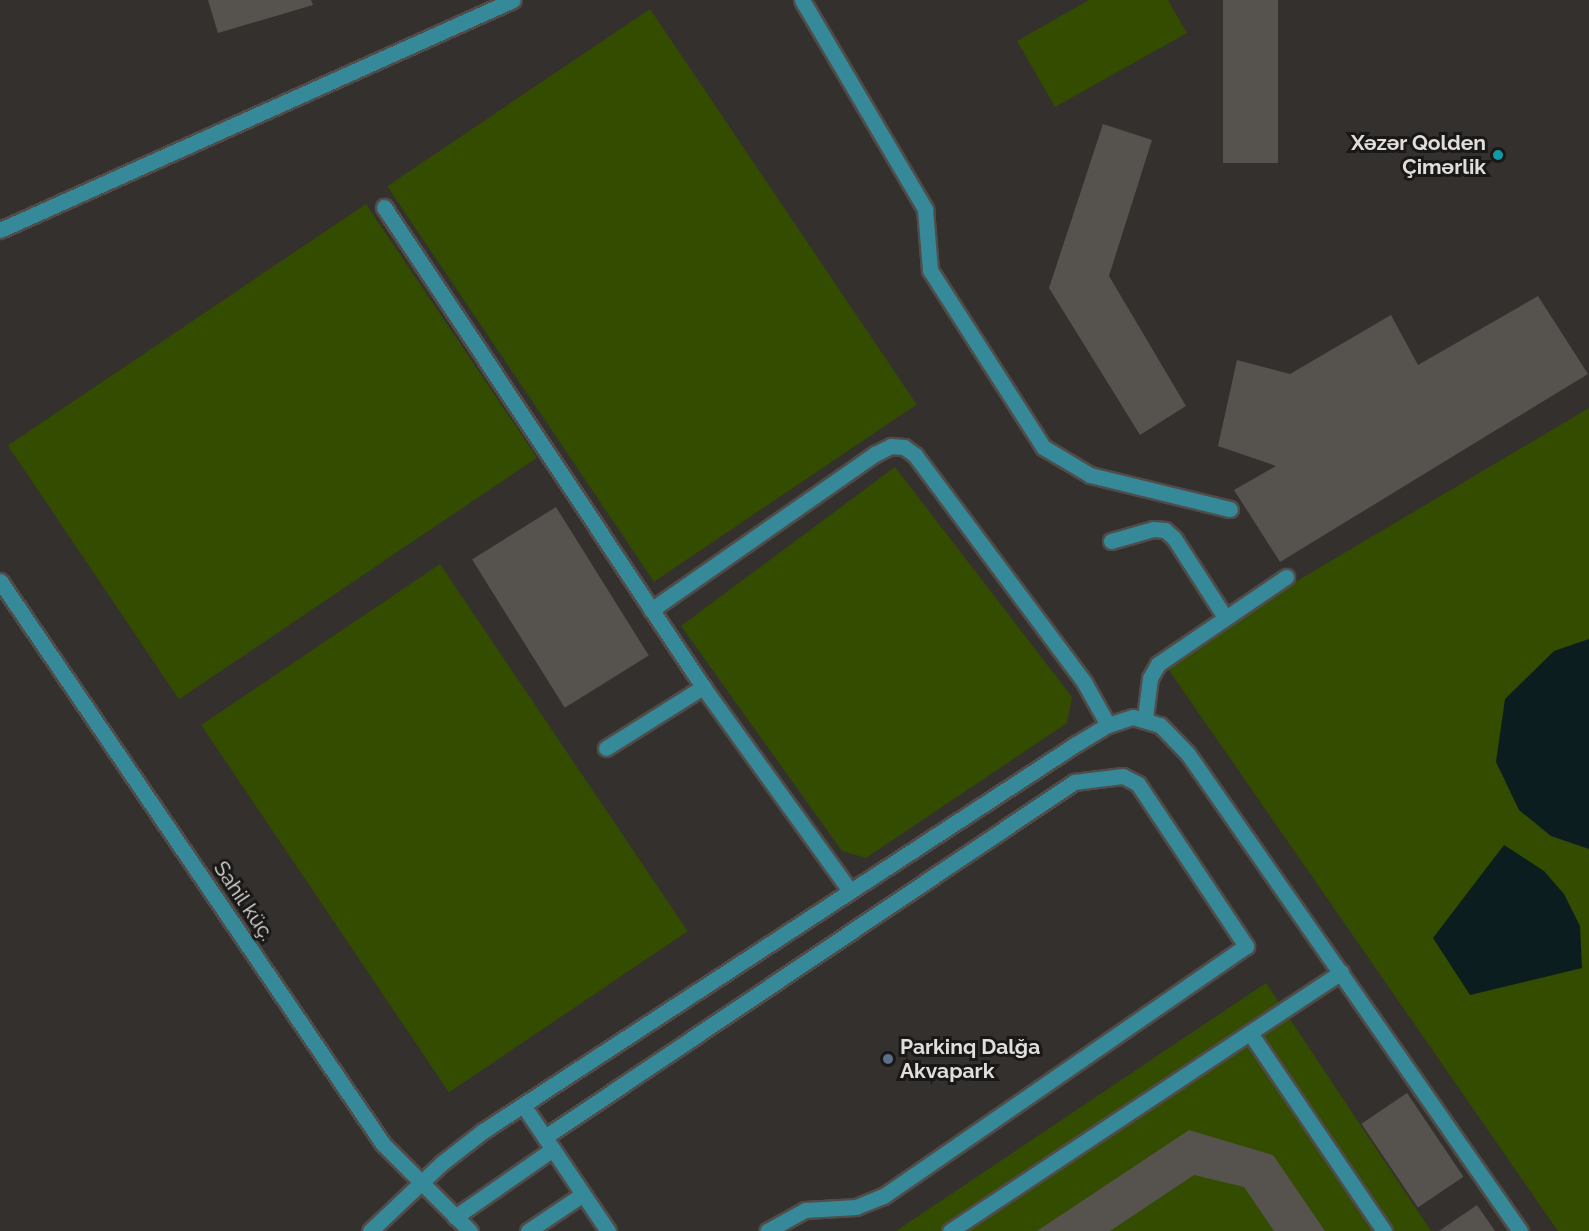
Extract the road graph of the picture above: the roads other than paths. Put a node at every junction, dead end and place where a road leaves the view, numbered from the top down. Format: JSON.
{"nodes":[{"id":1,"x":513,"y":0,"type":"edge"},
{"id":2,"x":802,"y":0,"type":"edge"},
{"id":3,"x":384,"y":207,"type":"dead end"},
{"id":4,"x":0,"y":230,"type":"edge"},
{"id":5,"x":1230,"y":509,"type":"dead end"},
{"id":6,"x":1111,"y":541,"type":"dead end"},
{"id":7,"x":1286,"y":577,"type":"dead end"},
{"id":8,"x":0,"y":581,"type":"edge"},
{"id":9,"x":651,"y":610,"type":"junction"},
{"id":10,"x":1225,"y":617,"type":"junction"},
{"id":11,"x":703,"y":687,"type":"junction"},
{"id":12,"x":1144,"y":718,"type":"junction"},
{"id":13,"x":1108,"y":725,"type":"junction"},
{"id":14,"x":606,"y":748,"type":"dead end"},
{"id":15,"x":850,"y":891,"type":"junction"},
{"id":16,"x":1341,"y":972,"type":"junction"},
{"id":17,"x":1250,"y":1033,"type":"junction"},
{"id":18,"x":523,"y":1105,"type":"junction"},
{"id":19,"x":549,"y":1143,"type":"junction"},
{"id":20,"x":419,"y":1184,"type":"junction"},
{"id":21,"x":583,"y":1194,"type":"junction"},
{"id":22,"x":455,"y":1217,"type":"junction"},
{"id":23,"x":370,"y":1231,"type":"edge"},
{"id":24,"x":470,"y":1231,"type":"edge"},
{"id":25,"x":528,"y":1231,"type":"edge"},
{"id":26,"x":608,"y":1231,"type":"edge"},
{"id":27,"x":767,"y":1231,"type":"edge"},
{"id":28,"x":950,"y":1231,"type":"edge"},
{"id":29,"x":1384,"y":1231,"type":"edge"},
{"id":30,"x":1520,"y":1231,"type":"edge"}],
"edges":[{"from":1,"to":4,"type":"street"},
{"from":2,"to":5,"type":"street"},
{"from":3,"to":9,"type":"street"},
{"from":6,"to":10,"type":"street"},
{"from":7,"to":10,"type":"street"},
{"from":8,"to":20,"type":"street","name":"Sahil küç."},
{"from":9,"to":11,"type":"street"},
{"from":9,"to":13,"type":"street"},
{"from":10,"to":12,"type":"street"},
{"from":11,"to":14,"type":"street"},
{"from":11,"to":15,"type":"street"},
{"from":12,"to":13,"type":"street"},
{"from":12,"to":16,"type":"street"},
{"from":13,"to":15,"type":"street"},
{"from":15,"to":18,"type":"street"},
{"from":16,"to":17,"type":"street"},
{"from":16,"to":30,"type":"street"},
{"from":17,"to":28,"type":"street"},
{"from":17,"to":29,"type":"street"},
{"from":18,"to":19,"type":"street"},
{"from":18,"to":20,"type":"street"},
{"from":19,"to":21,"type":"street"},
{"from":19,"to":22,"type":"street"},
{"from":19,"to":27,"type":"street"},
{"from":20,"to":22,"type":"street","name":"Sahil küç."},
{"from":20,"to":23,"type":"street"},
{"from":21,"to":25,"type":"street"},
{"from":21,"to":26,"type":"street"},
{"from":22,"to":24,"type":"street","name":"Sahil küç."}]}
